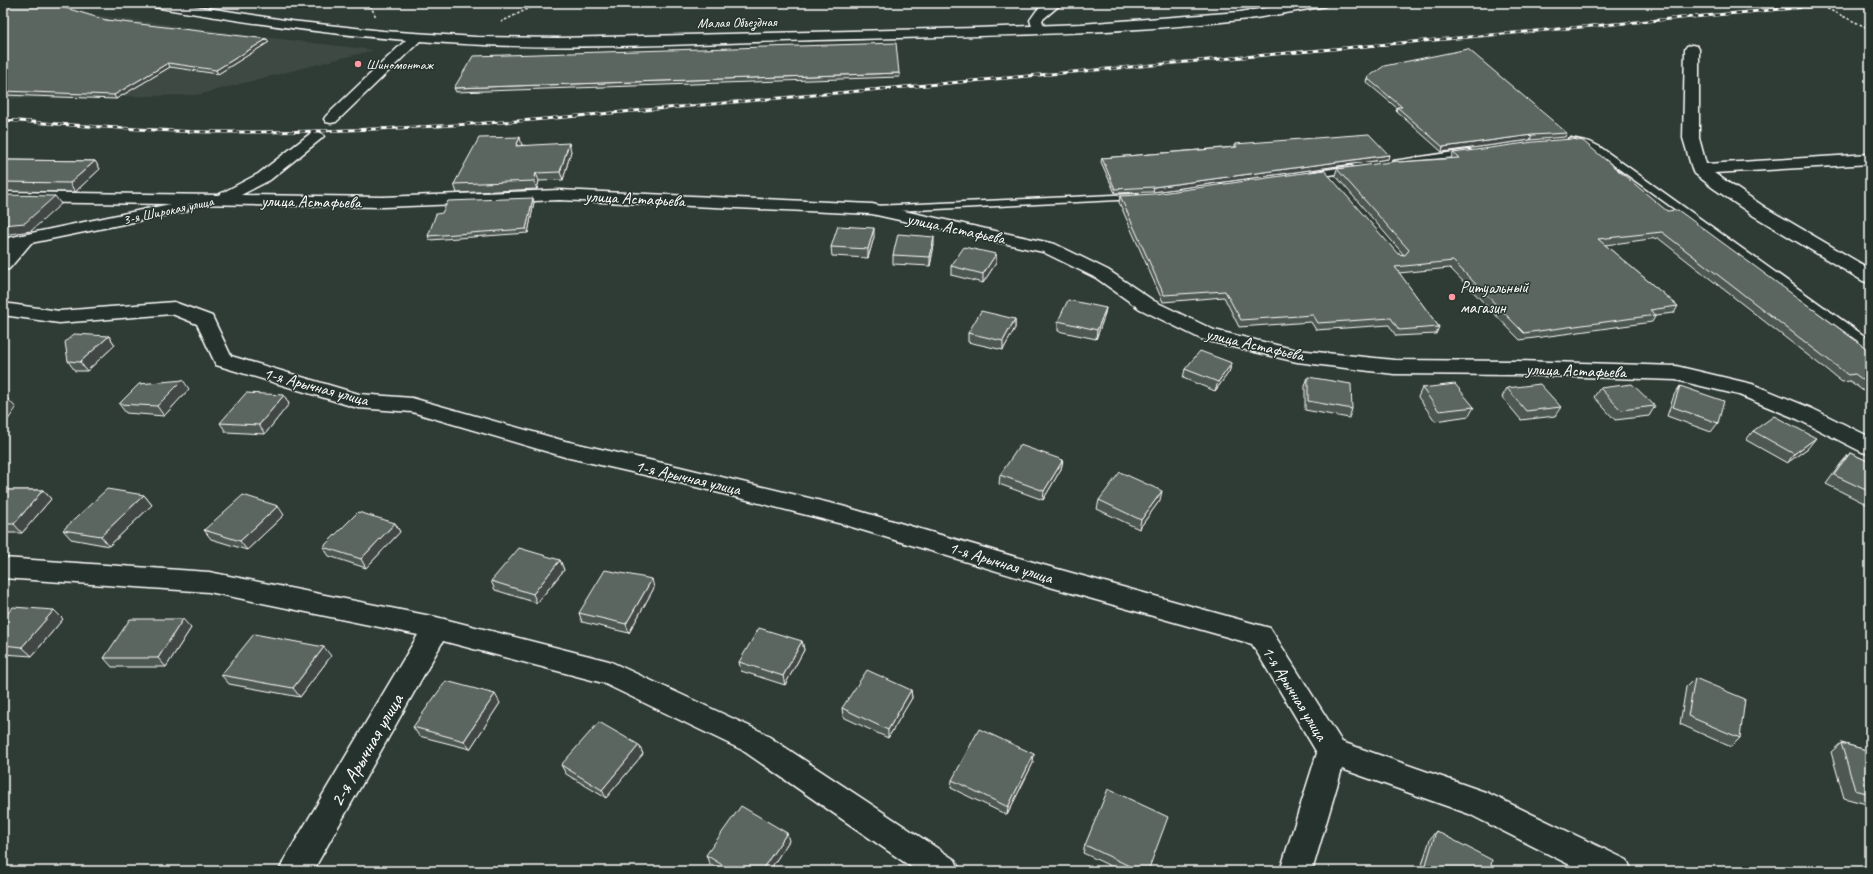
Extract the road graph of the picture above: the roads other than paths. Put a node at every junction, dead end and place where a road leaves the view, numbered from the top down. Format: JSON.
{"nodes":[{"id":1,"x":154,"y":3,"type":"edge"},
{"id":2,"x":1056,"y":3,"type":"edge"},
{"id":3,"x":1321,"y":3,"type":"edge"},
{"id":4,"x":1039,"y":30,"type":"junction"},
{"id":5,"x":418,"y":37,"type":"junction"},
{"id":6,"x":1692,"y":49,"type":"dead end"},
{"id":7,"x":331,"y":119,"type":"dead end"},
{"id":8,"x":316,"y":136,"type":"dead end"},
{"id":9,"x":1560,"y":142,"type":"edge"},
{"id":10,"x":1475,"y":152,"type":"edge"},
{"id":11,"x":1867,"y":161,"type":"edge"},
{"id":12,"x":1381,"y":165,"type":"edge"},
{"id":13,"x":1357,"y":169,"type":"edge"},
{"id":14,"x":1699,"y":169,"type":"junction"},
{"id":15,"x":1326,"y":173,"type":"junction"},
{"id":16,"x":1302,"y":176,"type":"edge"},
{"id":17,"x":1336,"y":184,"type":"edge"},
{"id":18,"x":3,"y":197,"type":"edge"},
{"id":19,"x":1145,"y":197,"type":"edge"},
{"id":20,"x":223,"y":198,"type":"junction"},
{"id":21,"x":872,"y":209,"type":"junction"},
{"id":22,"x":24,"y":241,"type":"junction"},
{"id":23,"x":3,"y":244,"type":"edge"},
{"id":24,"x":3,"y":265,"type":"edge"},
{"id":25,"x":1870,"y":277,"type":"edge"},
{"id":26,"x":3,"y":309,"type":"edge"},
{"id":27,"x":1870,"y":345,"type":"edge"},
{"id":28,"x":1870,"y":446,"type":"edge"},
{"id":29,"x":3,"y":568,"type":"edge"},
{"id":30,"x":436,"y":628,"type":"junction"},
{"id":31,"x":1332,"y":752,"type":"junction"},
{"id":32,"x":295,"y":871,"type":"edge"},
{"id":33,"x":944,"y":871,"type":"edge"},
{"id":34,"x":1296,"y":871,"type":"edge"},
{"id":35,"x":1616,"y":871,"type":"edge"}],
"edges":[{"from":1,"to":5,"type":"street","name":"Малая Объездная"},
{"from":2,"to":4,"type":"street"},
{"from":3,"to":4,"type":"street","name":"Малая Объездная"},
{"from":4,"to":5,"type":"street","name":"Малая Объездная"},
{"from":5,"to":7,"type":"street"},
{"from":6,"to":14,"type":"street"},
{"from":8,"to":20,"type":"street","name":"3-я Широкая улица"},
{"from":9,"to":27,"type":"lane"},
{"from":10,"to":12,"type":"lane"},
{"from":11,"to":14,"type":"street"},
{"from":13,"to":15,"type":"lane"},
{"from":14,"to":25,"type":"street"},
{"from":15,"to":16,"type":"lane"},
{"from":15,"to":17,"type":"lane"},
{"from":18,"to":20,"type":"street","name":"улица Астафьева"},
{"from":19,"to":21,"type":"lane"},
{"from":20,"to":21,"type":"street","name":"улица Астафьева"},
{"from":20,"to":22,"type":"street","name":"3-я Широкая улица"},
{"from":21,"to":28,"type":"street","name":"улица Астафьева"},
{"from":22,"to":23,"type":"street","name":"3-я Широкая улица"},
{"from":22,"to":24,"type":"street"},
{"from":26,"to":31,"type":"street","name":"1-я Арычная улица"},
{"from":29,"to":30,"type":"street"},
{"from":30,"to":32,"type":"street","name":"2-я Арычная улица"},
{"from":30,"to":33,"type":"street"},
{"from":31,"to":34,"type":"street","name":"1-я Арычная улица"},
{"from":31,"to":35,"type":"street","name":"1-я Арычная улица"}]}
